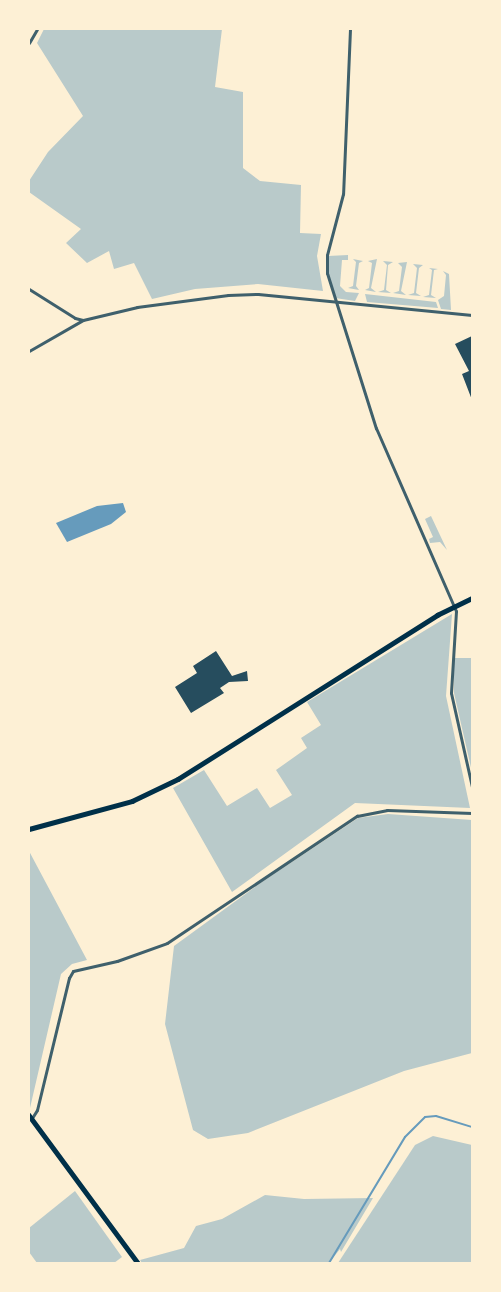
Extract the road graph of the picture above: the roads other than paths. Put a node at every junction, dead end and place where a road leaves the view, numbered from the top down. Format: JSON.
{"nodes":[{"id":1,"x":37,"y":29,"type":"edge"},
{"id":2,"x":350,"y":29,"type":"edge"},
{"id":3,"x":29,"y":43,"type":"edge"},
{"id":4,"x":29,"y":289,"type":"edge"},
{"id":5,"x":335,"y":302,"type":"junction"},
{"id":6,"x":472,"y":315,"type":"edge"},
{"id":7,"x":84,"y":320,"type":"junction"},
{"id":8,"x":29,"y":351,"type":"edge"},
{"id":9,"x":472,"y":598,"type":"edge"},
{"id":10,"x":454,"y":606,"type":"junction"},
{"id":11,"x":472,"y":787,"type":"edge"},
{"id":12,"x":472,"y":813,"type":"edge"},
{"id":13,"x":29,"y":829,"type":"edge"},
{"id":14,"x":30,"y":1116,"type":"edge"},
{"id":15,"x":138,"y":1263,"type":"edge"}],
"edges":[{"from":1,"to":3,"type":"street"},
{"from":2,"to":5,"type":"street"},
{"from":4,"to":7,"type":"street"},
{"from":5,"to":6,"type":"street"},
{"from":5,"to":7,"type":"street"},
{"from":5,"to":10,"type":"street"},
{"from":7,"to":8,"type":"street"},
{"from":9,"to":10,"type":"main road"},
{"from":10,"to":11,"type":"street"},
{"from":10,"to":13,"type":"main road"},
{"from":12,"to":14,"type":"street"},
{"from":14,"to":15,"type":"main road"}]}
